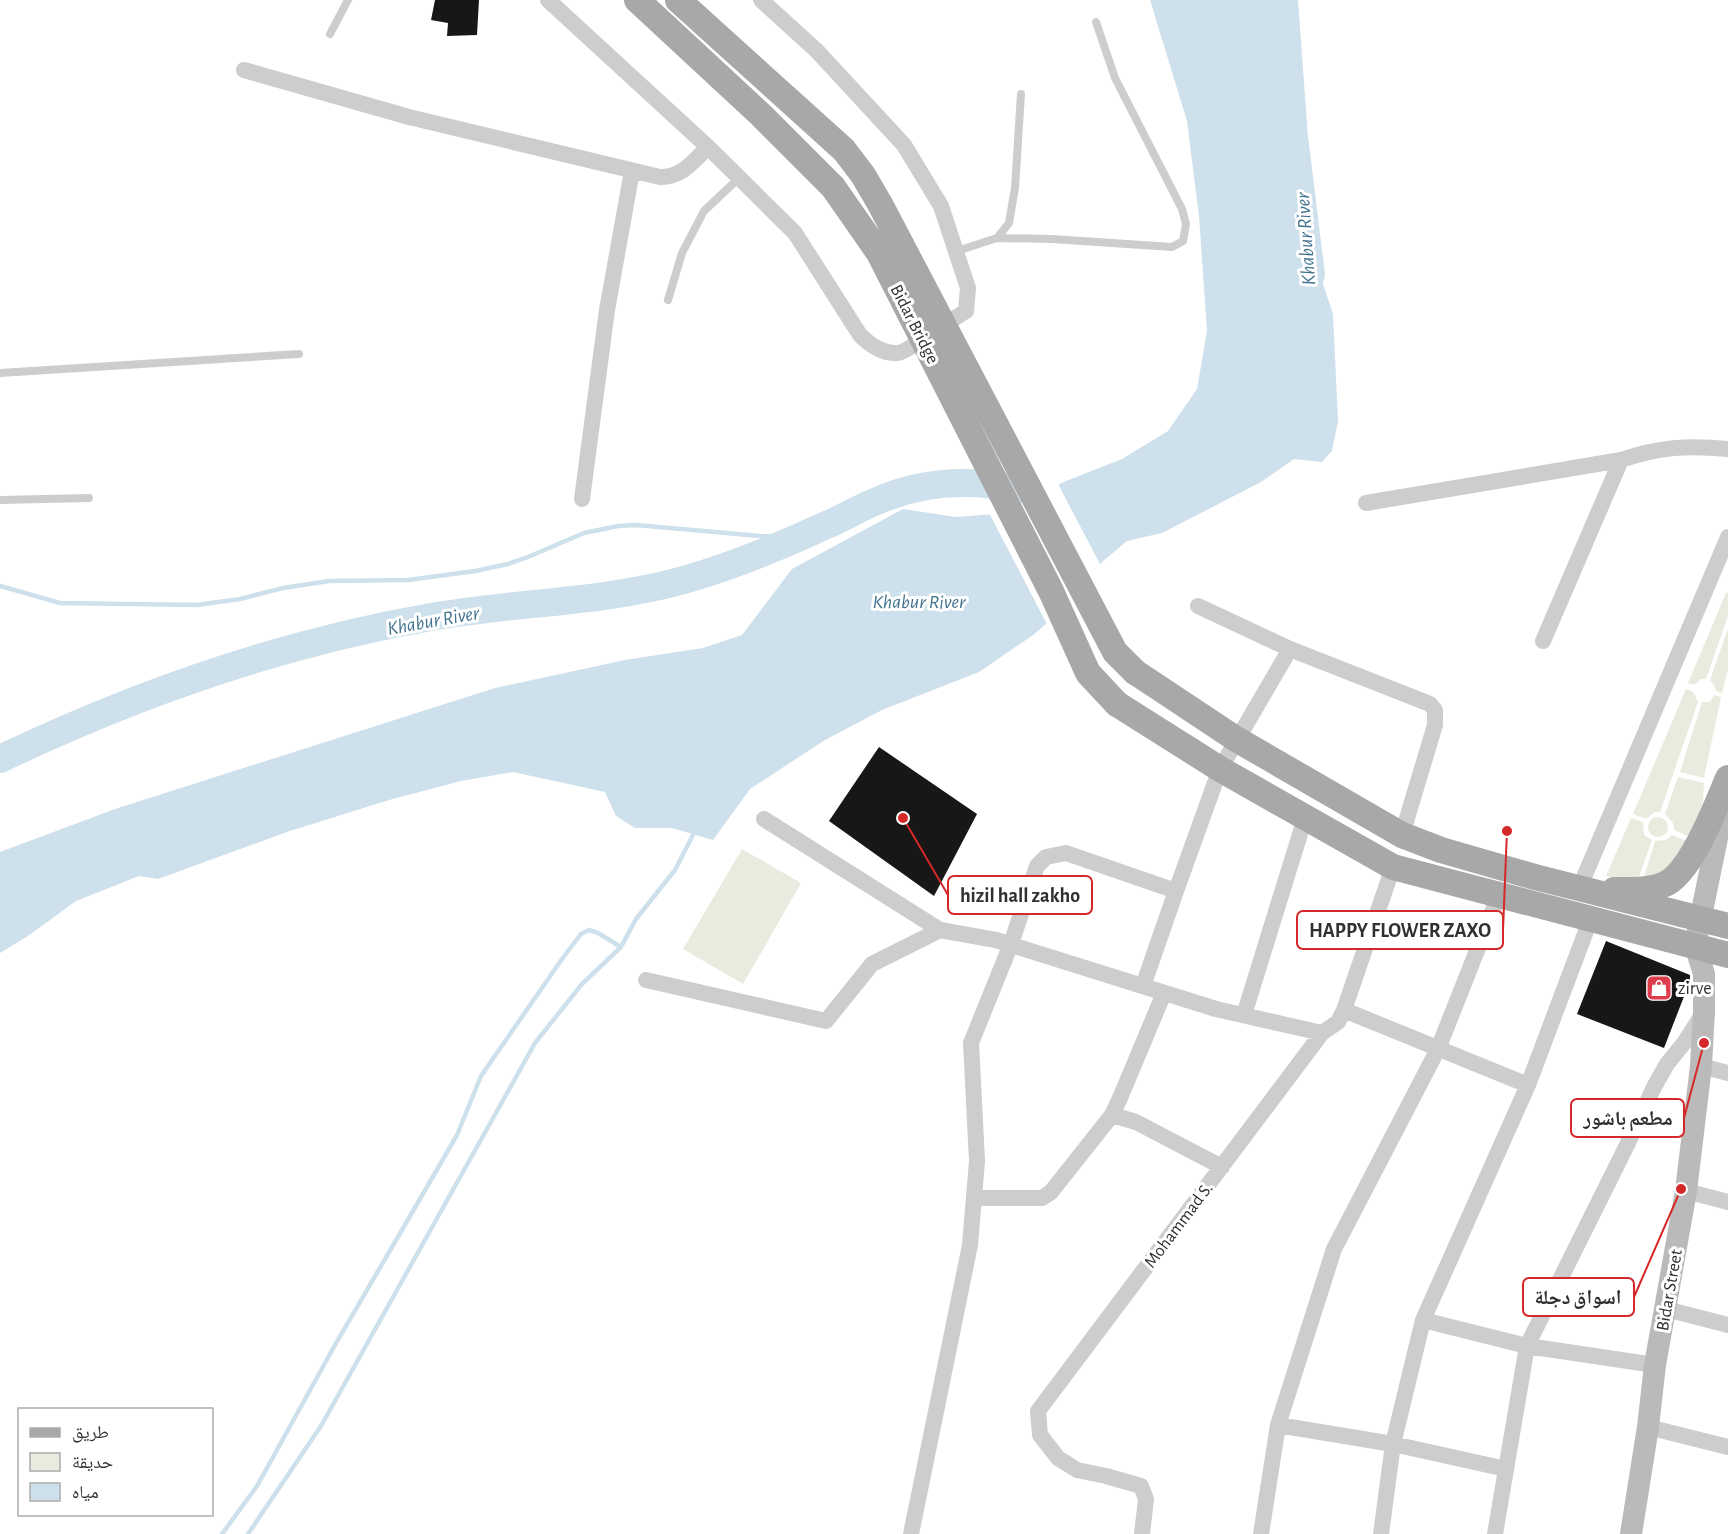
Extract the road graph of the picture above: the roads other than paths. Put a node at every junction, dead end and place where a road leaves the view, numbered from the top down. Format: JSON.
{"nodes":[{"id":1,"x":348,"y":0,"type":"edge"},
{"id":2,"x":548,"y":0,"type":"edge"},
{"id":3,"x":637,"y":0,"type":"edge"},
{"id":4,"x":678,"y":0,"type":"edge"},
{"id":5,"x":761,"y":0,"type":"edge"},
{"id":6,"x":1096,"y":22,"type":"dead end"},
{"id":7,"x":330,"y":34,"type":"dead end"},
{"id":8,"x":244,"y":70,"type":"dead end"},
{"id":9,"x":1021,"y":94,"type":"dead end"},
{"id":10,"x":708,"y":147,"type":"junction"},
{"id":11,"x":632,"y":171,"type":"junction"},
{"id":12,"x":739,"y":178,"type":"junction"},
{"id":13,"x":997,"y":238,"type":"junction"},
{"id":14,"x":957,"y":251,"type":"junction"},
{"id":15,"x":668,"y":300,"type":"dead end"},
{"id":16,"x":299,"y":354,"type":"dead end"},
{"id":17,"x":0,"y":373,"type":"edge"},
{"id":18,"x":1728,"y":449,"type":"edge"},
{"id":19,"x":1621,"y":460,"type":"junction"},
{"id":20,"x":89,"y":498,"type":"dead end"},
{"id":21,"x":582,"y":499,"type":"dead end"},
{"id":22,"x":0,"y":500,"type":"edge"},
{"id":23,"x":1366,"y":503,"type":"dead end"},
{"id":24,"x":1728,"y":537,"type":"edge"},
{"id":25,"x":1198,"y":606,"type":"dead end"},
{"id":26,"x":1543,"y":641,"type":"dead end"},
{"id":27,"x":1290,"y":649,"type":"junction"},
{"id":28,"x":1236,"y":739,"type":"junction"},
{"id":29,"x":1220,"y":769,"type":"junction"},
{"id":30,"x":1728,"y":778,"type":"edge"},
{"id":31,"x":1728,"y":783,"type":"edge"},
{"id":32,"x":1305,"y":818,"type":"junction"},
{"id":33,"x":764,"y":819,"type":"dead end"},
{"id":34,"x":1402,"y":835,"type":"junction"},
{"id":35,"x":1393,"y":867,"type":"junction"},
{"id":36,"x":1579,"y":889,"type":"junction"},
{"id":37,"x":1176,"y":891,"type":"junction"},
{"id":38,"x":1499,"y":895,"type":"junction"},
{"id":39,"x":1591,"y":918,"type":"junction"},
{"id":40,"x":1701,"y":920,"type":"junction"},
{"id":41,"x":1728,"y":926,"type":"edge"},
{"id":42,"x":940,"y":930,"type":"junction"},
{"id":43,"x":1011,"y":944,"type":"junction"},
{"id":44,"x":1695,"y":945,"type":"junction"},
{"id":45,"x":1726,"y":948,"type":"edge"},
{"id":46,"x":1704,"y":974,"type":"junction"},
{"id":47,"x":646,"y":980,"type":"dead end"},
{"id":48,"x":1143,"y":986,"type":"junction"},
{"id":49,"x":1164,"y":993,"type":"junction"},
{"id":50,"x":1344,"y":1010,"type":"junction"},
{"id":51,"x":1704,"y":1011,"type":"junction"},
{"id":52,"x":1244,"y":1015,"type":"junction"},
{"id":53,"x":1322,"y":1033,"type":"junction"},
{"id":54,"x":1438,"y":1049,"type":"junction"},
{"id":55,"x":1701,"y":1066,"type":"junction"},
{"id":56,"x":1728,"y":1073,"type":"edge"},
{"id":57,"x":1528,"y":1085,"type":"junction"},
{"id":58,"x":1112,"y":1115,"type":"junction"},
{"id":59,"x":1222,"y":1167,"type":"junction"},
{"id":60,"x":1686,"y":1191,"type":"junction"},
{"id":61,"x":974,"y":1198,"type":"junction"},
{"id":62,"x":1728,"y":1202,"type":"edge"},
{"id":63,"x":1666,"y":1309,"type":"junction"},
{"id":64,"x":1423,"y":1320,"type":"junction"},
{"id":65,"x":1728,"y":1325,"type":"edge"},
{"id":66,"x":1527,"y":1347,"type":"junction"},
{"id":67,"x":1655,"y":1365,"type":"junction"},
{"id":68,"x":1278,"y":1425,"type":"junction"},
{"id":69,"x":1648,"y":1427,"type":"junction"},
{"id":70,"x":1393,"y":1444,"type":"junction"},
{"id":71,"x":1728,"y":1447,"type":"edge"},
{"id":72,"x":1506,"y":1469,"type":"junction"},
{"id":73,"x":911,"y":1534,"type":"edge"},
{"id":74,"x":1142,"y":1534,"type":"edge"},
{"id":75,"x":1261,"y":1534,"type":"edge"},
{"id":76,"x":1381,"y":1534,"type":"edge"},
{"id":77,"x":1495,"y":1534,"type":"edge"},
{"id":78,"x":1631,"y":1534,"type":"edge"}],
"edges":[{"from":1,"to":7,"type":"lane"},
{"from":2,"to":10,"type":"street"},
{"from":3,"to":29,"type":"main road","name":"Bidar Bridge","bridge":true},
{"from":4,"to":28,"type":"main road","name":"Bidar Bridge","bridge":true},
{"from":5,"to":14,"type":"street"},
{"from":6,"to":13,"type":"lane"},
{"from":8,"to":11,"type":"street"},
{"from":9,"to":13,"type":"lane"},
{"from":10,"to":11,"type":"street"},
{"from":10,"to":12,"type":"street"},
{"from":11,"to":21,"type":"street"},
{"from":12,"to":14,"type":"street"},
{"from":12,"to":15,"type":"lane"},
{"from":13,"to":14,"type":"lane"},
{"from":16,"to":17,"type":"lane"},
{"from":18,"to":19,"type":"street"},
{"from":19,"to":23,"type":"street"},
{"from":19,"to":26,"type":"street"},
{"from":20,"to":22,"type":"lane"},
{"from":24,"to":36,"type":"street"},
{"from":25,"to":27,"type":"street"},
{"from":27,"to":28,"type":"street"},
{"from":27,"to":34,"type":"street"},
{"from":28,"to":29,"type":"street"},
{"from":28,"to":34,"type":"main road","name":"Bidar Bridge"},
{"from":29,"to":32,"type":"main road","name":"Bidar Bridge"},
{"from":29,"to":37,"type":"street"},
{"from":30,"to":36,"type":"main road"},
{"from":31,"to":40,"type":"main road"},
{"from":32,"to":35,"type":"main road","name":"Bidar Bridge"},
{"from":32,"to":52,"type":"street"},
{"from":33,"to":42,"type":"street"},
{"from":34,"to":36,"type":"main road","name":"Bidar Bridge"},
{"from":35,"to":38,"type":"main road","name":"Bidar Bridge"},
{"from":35,"to":50,"type":"street","name":"Mohammad S."},
{"from":36,"to":40,"type":"main road"},
{"from":37,"to":43,"type":"street"},
{"from":37,"to":48,"type":"street"},
{"from":38,"to":39,"type":"main road","name":"Bidar Bridge"},
{"from":38,"to":54,"type":"street"},
{"from":39,"to":44,"type":"main road","name":"Bidar Bridge"},
{"from":39,"to":57,"type":"street"},
{"from":40,"to":41,"type":"main road"},
{"from":40,"to":44,"type":"main road"},
{"from":42,"to":43,"type":"street"},
{"from":42,"to":47,"type":"street"},
{"from":43,"to":48,"type":"street"},
{"from":43,"to":61,"type":"street"},
{"from":44,"to":45,"type":"main road","name":"Bidar Bridge"},
{"from":44,"to":46,"type":"main road","name":"Bidar Street"},
{"from":45,"to":46,"type":"main road"},
{"from":46,"to":51,"type":"main road","name":"Bidar Street"},
{"from":48,"to":49,"type":"street"},
{"from":49,"to":52,"type":"street"},
{"from":49,"to":58,"type":"street"},
{"from":50,"to":53,"type":"street","name":"Mohammad S."},
{"from":50,"to":54,"type":"street"},
{"from":51,"to":55,"type":"main road","name":"Bidar Street"},
{"from":51,"to":66,"type":"street"},
{"from":52,"to":53,"type":"street"},
{"from":53,"to":59,"type":"street","name":"Mohammad S."},
{"from":54,"to":57,"type":"street"},
{"from":54,"to":68,"type":"street"},
{"from":55,"to":56,"type":"street"},
{"from":55,"to":60,"type":"main road","name":"Bidar Street"},
{"from":57,"to":64,"type":"street"},
{"from":58,"to":59,"type":"street"},
{"from":58,"to":61,"type":"street"},
{"from":59,"to":74,"type":"street","name":"Mohammad S."},
{"from":60,"to":62,"type":"street"},
{"from":60,"to":63,"type":"main road","name":"Bidar Street"},
{"from":61,"to":73,"type":"street"},
{"from":63,"to":65,"type":"street"},
{"from":63,"to":67,"type":"main road","name":"Bidar Street"},
{"from":64,"to":66,"type":"street"},
{"from":64,"to":70,"type":"street"},
{"from":66,"to":67,"type":"street"},
{"from":66,"to":72,"type":"street"},
{"from":67,"to":69,"type":"main road","name":"Bidar Street"},
{"from":68,"to":70,"type":"street"},
{"from":68,"to":75,"type":"street"},
{"from":69,"to":71,"type":"street"},
{"from":69,"to":78,"type":"main road","name":"Bidar Street"},
{"from":70,"to":72,"type":"street"},
{"from":70,"to":76,"type":"street"},
{"from":72,"to":77,"type":"street"}]}
